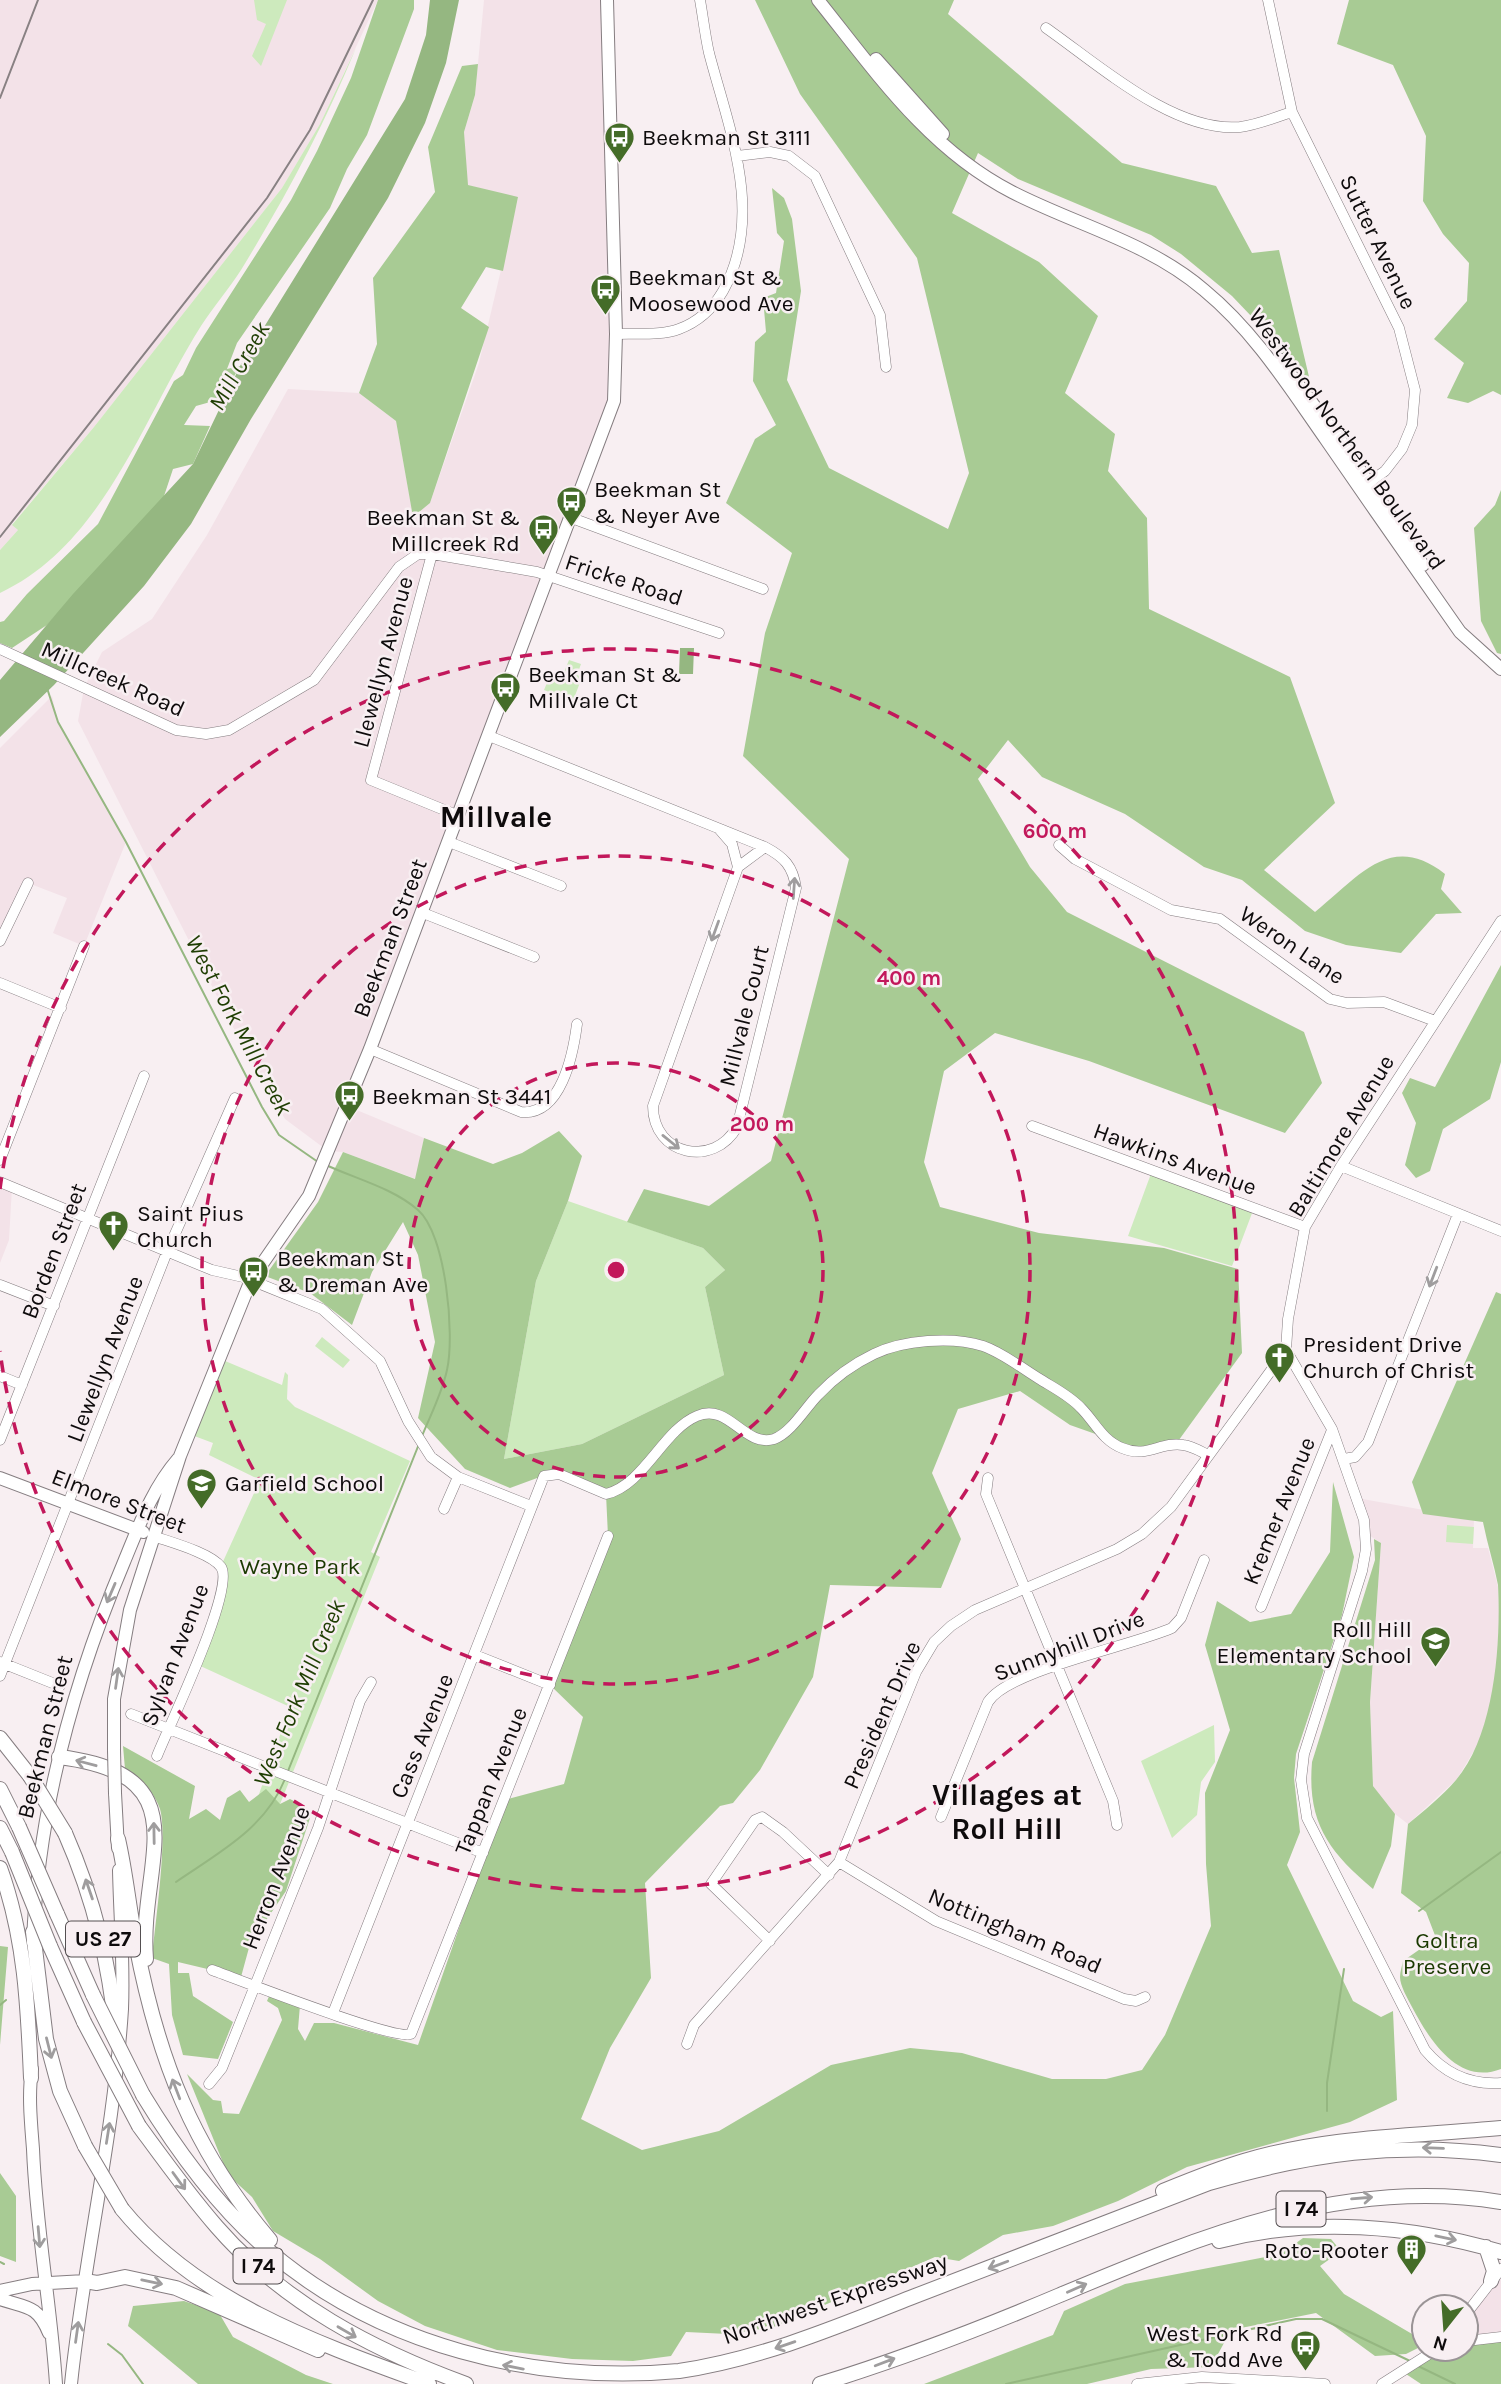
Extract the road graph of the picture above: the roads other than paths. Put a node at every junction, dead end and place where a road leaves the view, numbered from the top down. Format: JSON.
{"nodes":[{"id":1,"x":607,"y":0,"type":"edge"},
{"id":2,"x":700,"y":0,"type":"edge"},
{"id":3,"x":818,"y":0,"type":"edge"},
{"id":4,"x":828,"y":0,"type":"edge"},
{"id":5,"x":1268,"y":0,"type":"edge"},
{"id":6,"x":1046,"y":28,"type":"dead end"},
{"id":7,"x":1292,"y":112,"type":"junction"},
{"id":8,"x":737,"y":156,"type":"junction"},
{"id":9,"x":616,"y":334,"type":"junction"},
{"id":10,"x":886,"y":366,"type":"dead end"},
{"id":11,"x":1364,"y":486,"type":"junction"},
{"id":12,"x":569,"y":517,"type":"junction"},
{"id":13,"x":432,"y":554,"type":"junction"},
{"id":14,"x":547,"y":575,"type":"junction"},
{"id":15,"x":763,"y":589,"type":"dead end"},
{"id":16,"x":719,"y":633,"type":"dead end"},
{"id":17,"x":0,"y":649,"type":"edge"},
{"id":18,"x":1501,"y":659,"type":"edge"},
{"id":19,"x":1501,"y":669,"type":"edge"},
{"id":20,"x":489,"y":736,"type":"junction"},
{"id":21,"x":459,"y":816,"type":"junction"},
{"id":22,"x":719,"y":829,"type":"junction"},
{"id":23,"x":449,"y":842,"type":"junction"},
{"id":24,"x":1059,"y":845,"type":"dead end"},
{"id":25,"x":765,"y":848,"type":"junction"},
{"id":26,"x":738,"y":867,"type":"junction"},
{"id":27,"x":28,"y":883,"type":"dead end"},
{"id":28,"x":561,"y":886,"type":"dead end"},
{"id":29,"x":423,"y":913,"type":"junction"},
{"id":30,"x":1501,"y":921,"type":"edge"},
{"id":31,"x":0,"y":942,"type":"edge"},
{"id":32,"x":85,"y":946,"type":"dead end"},
{"id":33,"x":534,"y":957,"type":"dead end"},
{"id":34,"x":0,"y":983,"type":"edge"},
{"id":35,"x":61,"y":1008,"type":"junction"},
{"id":36,"x":1434,"y":1021,"type":"junction"},
{"id":37,"x":577,"y":1024,"type":"dead end"},
{"id":38,"x":370,"y":1049,"type":"junction"},
{"id":39,"x":144,"y":1076,"type":"dead end"},
{"id":40,"x":235,"y":1098,"type":"dead end"},
{"id":41,"x":1032,"y":1126,"type":"dead end"},
{"id":42,"x":0,"y":1160,"type":"edge"},
{"id":43,"x":1341,"y":1166,"type":"junction"},
{"id":44,"x":0,"y":1182,"type":"edge"},
{"id":45,"x":1458,"y":1214,"type":"junction"},
{"id":46,"x":88,"y":1218,"type":"junction"},
{"id":47,"x":1305,"y":1227,"type":"junction"},
{"id":48,"x":1501,"y":1231,"type":"edge"},
{"id":49,"x":167,"y":1252,"type":"junction"},
{"id":50,"x":251,"y":1280,"type":"junction"},
{"id":51,"x":0,"y":1285,"type":"edge"},
{"id":52,"x":54,"y":1306,"type":"junction"},
{"id":53,"x":1286,"y":1350,"type":"junction"},
{"id":54,"x":0,"y":1376,"type":"edge"},
{"id":55,"x":22,"y":1385,"type":"junction"},
{"id":56,"x":1332,"y":1429,"type":"junction"},
{"id":57,"x":0,"y":1440,"type":"edge"},
{"id":58,"x":1208,"y":1455,"type":"junction"},
{"id":59,"x":180,"y":1456,"type":"junction"},
{"id":60,"x":1344,"y":1459,"type":"junction"},
{"id":61,"x":458,"y":1477,"type":"junction"},
{"id":62,"x":0,"y":1478,"type":"edge"},
{"id":63,"x":988,"y":1478,"type":"dead end"},
{"id":64,"x":68,"y":1505,"type":"junction"},
{"id":65,"x":531,"y":1506,"type":"junction"},
{"id":66,"x":444,"y":1508,"type":"dead end"},
{"id":67,"x":136,"y":1530,"type":"junction"},
{"id":68,"x":153,"y":1536,"type":"junction"},
{"id":69,"x":608,"y":1536,"type":"dead end"},
{"id":70,"x":1204,"y":1560,"type":"dead end"},
{"id":71,"x":221,"y":1566,"type":"joint"},
{"id":72,"x":1025,"y":1587,"type":"junction"},
{"id":73,"x":1261,"y":1607,"type":"dead end"},
{"id":74,"x":475,"y":1655,"type":"junction"},
{"id":75,"x":3,"y":1663,"type":"edge"},
{"id":76,"x":1057,"y":1666,"type":"junction"},
{"id":77,"x":0,"y":1676,"type":"edge"},
{"id":78,"x":371,"y":1682,"type":"dead end"},
{"id":79,"x":550,"y":1685,"type":"junction"},
{"id":80,"x":60,"y":1686,"type":"dead end"},
{"id":81,"x":131,"y":1714,"type":"dead end"},
{"id":82,"x":168,"y":1729,"type":"junction"},
{"id":83,"x":0,"y":1738,"type":"edge"},
{"id":84,"x":157,"y":1756,"type":"dead end"},
{"id":85,"x":59,"y":1758,"type":"junction"},
{"id":86,"x":0,"y":1789,"type":"edge"},
{"id":87,"x":330,"y":1792,"type":"junction"},
{"id":88,"x":941,"y":1817,"type":"dead end"},
{"id":89,"x":408,"y":1824,"type":"junction"},
{"id":90,"x":1116,"y":1825,"type":"dead end"},
{"id":91,"x":0,"y":1828,"type":"edge"},
{"id":92,"x":118,"y":1839,"type":"junction"},
{"id":93,"x":483,"y":1853,"type":"junction"},
{"id":94,"x":839,"y":1862,"type":"junction"},
{"id":95,"x":0,"y":1868,"type":"edge"},
{"id":96,"x":829,"y":1875,"type":"junction"},
{"id":97,"x":33,"y":1932,"type":"junction"},
{"id":98,"x":770,"y":1941,"type":"junction"},
{"id":99,"x":212,"y":1970,"type":"dead end"},
{"id":100,"x":256,"y":1985,"type":"junction"},
{"id":101,"x":1145,"y":1997,"type":"dead end"},
{"id":102,"x":149,"y":1998,"type":"junction"},
{"id":103,"x":333,"y":2013,"type":"junction"},
{"id":104,"x":687,"y":2044,"type":"dead end"},
{"id":105,"x":118,"y":2052,"type":"junction"},
{"id":106,"x":31,"y":2078,"type":"junction"},
{"id":107,"x":1501,"y":2083,"type":"edge"},
{"id":108,"x":209,"y":2084,"type":"dead end"},
{"id":109,"x":1501,"y":2128,"type":"edge"},
{"id":110,"x":1501,"y":2155,"type":"edge"},
{"id":111,"x":1501,"y":2202,"type":"edge"},
{"id":112,"x":1062,"y":2240,"type":"junction"},
{"id":113,"x":1486,"y":2247,"type":"junction"},
{"id":114,"x":1501,"y":2252,"type":"edge"},
{"id":115,"x":1501,"y":2269,"type":"edge"},
{"id":116,"x":1110,"y":2273,"type":"junction"},
{"id":117,"x":85,"y":2281,"type":"junction"},
{"id":118,"x":1491,"y":2281,"type":"junction"},
{"id":119,"x":47,"y":2283,"type":"junction"},
{"id":120,"x":0,"y":2291,"type":"edge"},
{"id":121,"x":1480,"y":2296,"type":"edge"},
{"id":122,"x":334,"y":2297,"type":"junction"},
{"id":123,"x":0,"y":2299,"type":"edge"},
{"id":124,"x":1501,"y":2337,"type":"edge"},
{"id":125,"x":1480,"y":2339,"type":"edge"},
{"id":126,"x":54,"y":2347,"type":"junction"},
{"id":127,"x":1416,"y":2363,"type":"edge"},
{"id":128,"x":409,"y":2377,"type":"junction"},
{"id":129,"x":56,"y":2384,"type":"edge"},
{"id":130,"x":71,"y":2384,"type":"edge"},
{"id":131,"x":429,"y":2384,"type":"edge"},
{"id":132,"x":466,"y":2384,"type":"edge"},
{"id":133,"x":820,"y":2384,"type":"edge"},
{"id":134,"x":1138,"y":2384,"type":"edge"},
{"id":135,"x":1325,"y":2384,"type":"edge"},
{"id":136,"x":1381,"y":2384,"type":"edge"}],
"edges":[{"from":1,"to":9,"type":"main road","name":"Beekman Street"},
{"from":2,"to":8,"type":"street"},
{"from":3,"to":11,"type":"main road","name":"Westwood Northern Boulevard"},
{"from":4,"to":11,"type":"main road","name":"Westwood Northern Boulevard"},
{"from":5,"to":7,"type":"street","name":"Sutter Avenue"},
{"from":6,"to":7,"type":"street"},
{"from":7,"to":11,"type":"street","name":"Sutter Avenue"},
{"from":8,"to":9,"type":"street"},
{"from":8,"to":10,"type":"street"},
{"from":9,"to":12,"type":"main road","name":"Beekman Street"},
{"from":11,"to":18,"type":"main road","name":"Westwood Northern Boulevard"},
{"from":11,"to":19,"type":"main road","name":"Westwood Northern Boulevard"},
{"from":12,"to":14,"type":"main road","name":"Beekman Street"},
{"from":12,"to":15,"type":"street"},
{"from":13,"to":14,"type":"street","name":"Fricke Road"},
{"from":13,"to":17,"type":"street","name":"Millcreek Road"},
{"from":13,"to":21,"type":"street","name":"Llewellyn Avenue"},
{"from":14,"to":16,"type":"street","name":"Fricke Road"},
{"from":14,"to":20,"type":"main road","name":"Beekman Street"},
{"from":20,"to":21,"type":"main road","name":"Beekman Street"},
{"from":20,"to":22,"type":"street","name":"Millvale Court"},
{"from":21,"to":23,"type":"main road","name":"Beekman Street"},
{"from":22,"to":25,"type":"street","name":"Millvale Court"},
{"from":22,"to":26,"type":"street"},
{"from":23,"to":28,"type":"street"},
{"from":23,"to":29,"type":"main road","name":"Beekman Street"},
{"from":24,"to":36,"type":"street","name":"Weron Lane"},
{"from":25,"to":26,"type":"street"},
{"from":26,"to":25,"type":"street","name":"Millvale Court","one_way":true},
{"from":27,"to":31,"type":"street"},
{"from":29,"to":33,"type":"street"},
{"from":29,"to":38,"type":"main road","name":"Beekman Street"},
{"from":30,"to":36,"type":"street","name":"Baltimore Avenue"},
{"from":32,"to":35,"type":"street"},
{"from":34,"to":35,"type":"street"},
{"from":35,"to":42,"type":"street"},
{"from":36,"to":43,"type":"street","name":"Baltimore Avenue"},
{"from":37,"to":38,"type":"street"},
{"from":38,"to":50,"type":"main road","name":"Beekman Street"},
{"from":39,"to":46,"type":"street","name":"Borden Street"},
{"from":40,"to":49,"type":"street","name":"Llewellyn Avenue"},
{"from":41,"to":47,"type":"street","name":"Hawkins Avenue"},
{"from":43,"to":45,"type":"street"},
{"from":43,"to":47,"type":"street","name":"Baltimore Avenue"},
{"from":44,"to":46,"type":"street"},
{"from":45,"to":48,"type":"street"},
{"from":45,"to":60,"type":"street","one_way":true},
{"from":46,"to":49,"type":"street"},
{"from":46,"to":52,"type":"street","name":"Borden Street"},
{"from":47,"to":53,"type":"street","name":"Baltimore Avenue"},
{"from":49,"to":50,"type":"street"},
{"from":49,"to":64,"type":"street","name":"Llewellyn Avenue"},
{"from":50,"to":59,"type":"main road","name":"Beekman Street"},
{"from":50,"to":61,"type":"street"},
{"from":51,"to":52,"type":"street"},
{"from":52,"to":55,"type":"street","name":"Borden Street"},
{"from":53,"to":56,"type":"street"},
{"from":53,"to":58,"type":"street","name":"President Drive"},
{"from":54,"to":55,"type":"street"},
{"from":55,"to":57,"type":"street","name":"Borden Street"},
{"from":56,"to":60,"type":"street"},
{"from":56,"to":73,"type":"street","name":"Kremer Avenue"},
{"from":58,"to":65,"type":"street","name":"Cass Avenue"},
{"from":58,"to":72,"type":"street","name":"President Drive"},
{"from":59,"to":67,"type":"main road","name":"Beekman Street"},
{"from":59,"to":68,"type":"main road","name":"Beekman Street"},
{"from":60,"to":107,"type":"street"},
{"from":61,"to":65,"type":"street"},
{"from":61,"to":66,"type":"street"},
{"from":62,"to":64,"type":"main road","name":"Elmore Street"},
{"from":63,"to":72,"type":"street"},
{"from":64,"to":67,"type":"main road","name":"Elmore Street"},
{"from":64,"to":75,"type":"street","name":"Llewellyn Avenue"},
{"from":65,"to":74,"type":"street","name":"Cass Avenue"},
{"from":67,"to":68,"type":"main road","name":"Elmore Street"},
{"from":67,"to":85,"type":"main road","name":"Beekman Street","one_way":true},
{"from":68,"to":71,"type":"street","name":"Elmore Street"},
{"from":92,"to":68,"type":"main road","name":"Beekman Street","one_way":true,"bridge":true},
{"from":69,"to":79,"type":"street","name":"Tappan Avenue"},
{"from":70,"to":76,"type":"street","name":"Sunnyhill Drive"},
{"from":71,"to":82,"type":"street","name":"Sylvan Avenue"},
{"from":72,"to":76,"type":"street"},
{"from":72,"to":94,"type":"street","name":"President Drive"},
{"from":74,"to":79,"type":"street"},
{"from":74,"to":89,"type":"street","name":"Cass Avenue"},
{"from":75,"to":77,"type":"street","name":"Llewellyn Avenue"},
{"from":75,"to":80,"type":"street"},
{"from":76,"to":88,"type":"street","name":"Sunnyhill Drive"},
{"from":76,"to":90,"type":"street"},
{"from":78,"to":87,"type":"street","name":"Herron Avenue"},
{"from":79,"to":93,"type":"street","name":"Tappan Avenue"},
{"from":81,"to":82,"type":"street"},
{"from":82,"to":84,"type":"street","name":"Sylvan Avenue"},
{"from":82,"to":87,"type":"street"},
{"from":105,"to":83,"type":"highway","number":"US 27","one_way":true,"bridge":true},
{"from":85,"to":97,"type":"main road","name":"Beekman Street"},
{"from":102,"to":85,"type":"highway","one_way":true},
{"from":86,"to":122,"type":"highway","name":"Northwest Expressway","number":"I 74","bridge":true},
{"from":87,"to":89,"type":"street"},
{"from":87,"to":100,"type":"street","name":"Herron Avenue"},
{"from":89,"to":93,"type":"street"},
{"from":89,"to":103,"type":"street","name":"Cass Avenue"},
{"from":91,"to":132,"type":"highway","number":"I 74","one_way":true,"bridge":true},
{"from":92,"to":102,"type":"highway"},
{"from":92,"to":105,"type":"main road","name":"Beekman Street"},
{"from":93,"to":103,"type":"street","name":"Tappan Avenue"},
{"from":94,"to":96,"type":"street","name":"President Drive"},
{"from":94,"to":101,"type":"street","name":"Nottingham Road"},
{"from":95,"to":106,"type":"highway"},
{"from":96,"to":98,"type":"street","name":"President Drive"},
{"from":96,"to":98,"type":"street"},
{"from":97,"to":106,"type":"main road","name":"Beekman Street"},
{"from":97,"to":128,"type":"highway","one_way":true,"bridge":true},
{"from":98,"to":104,"type":"street","name":"President Drive"},
{"from":99,"to":100,"type":"street"},
{"from":100,"to":103,"type":"street"},
{"from":100,"to":108,"type":"street","name":"Herron Avenue"},
{"from":122,"to":102,"type":"highway","one_way":true},
{"from":117,"to":105,"type":"main road","name":"Beekman Street","number":"US 27","one_way":true},
{"from":106,"to":119,"type":"main road","name":"Beekman Street","one_way":true},
{"from":109,"to":112,"type":"highway"},
{"from":110,"to":112,"type":"highway","name":"Northwest Expressway","number":"I 74","one_way":true},
{"from":116,"to":111,"type":"highway","number":"I 74","one_way":true},
{"from":112,"to":122,"type":"highway","name":"Northwest Expressway","number":"I 74","one_way":true},
{"from":113,"to":114,"type":"highway"},
{"from":116,"to":113,"type":"highway","one_way":true},
{"from":113,"to":118,"type":"highway"},
{"from":115,"to":118,"type":"street"},
{"from":133,"to":116,"type":"highway","number":"I 74","one_way":true},
{"from":117,"to":119,"type":"main road"},
{"from":117,"to":128,"type":"highway","one_way":true},
{"from":130,"to":117,"type":"main road","name":"Beekman Street","number":"US 27","one_way":true},
{"from":118,"to":121,"type":"street"},
{"from":119,"to":120,"type":"main road"},
{"from":119,"to":126,"type":"main road","name":"Beekman Street"},
{"from":123,"to":126,"type":"main road"},
{"from":124,"to":125,"type":"street"},
{"from":126,"to":129,"type":"main road","name":"Beekman Street"},
{"from":127,"to":136,"type":"street"},
{"from":128,"to":131,"type":"highway"},
{"from":134,"to":135,"type":"street"}]}
